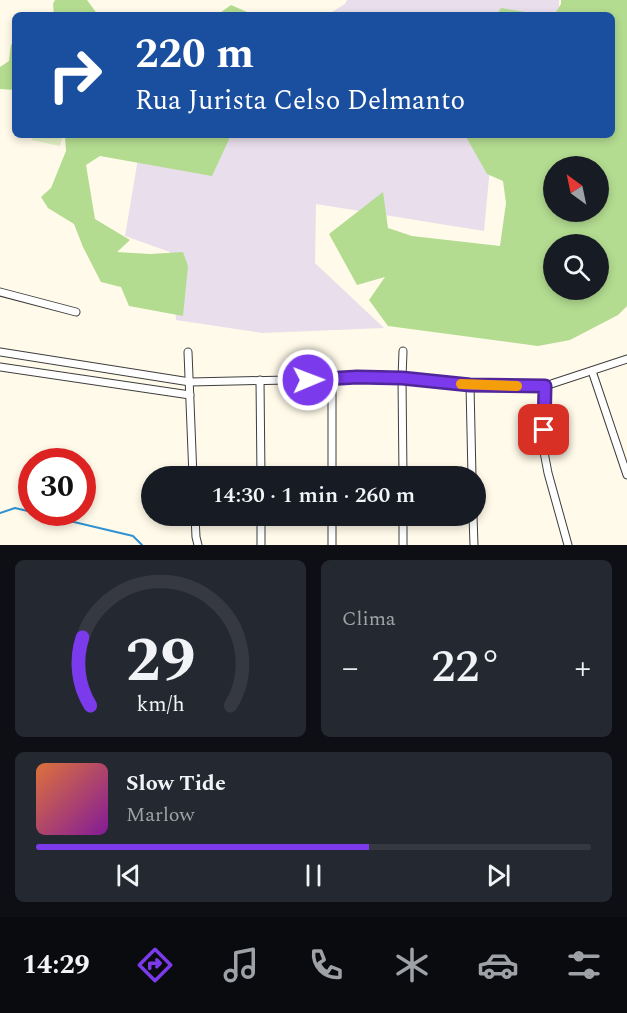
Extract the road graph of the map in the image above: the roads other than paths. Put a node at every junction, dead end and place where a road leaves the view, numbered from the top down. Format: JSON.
{"nodes":[{"id":1,"x":0,"y":292,"type":"edge"},
{"id":2,"x":76,"y":312,"type":"dead end"},
{"id":3,"x":188,"y":351,"type":"dead end"},
{"id":4,"x":404,"y":351,"type":"dead end"},
{"id":5,"x":0,"y":352,"type":"edge"},
{"id":6,"x":627,"y":359,"type":"edge"},
{"id":7,"x":0,"y":367,"type":"edge"},
{"id":8,"x":592,"y":372,"type":"junction"},
{"id":9,"x":402,"y":378,"type":"junction"},
{"id":10,"x":332,"y":379,"type":"junction"},
{"id":11,"x":260,"y":380,"type":"junction"},
{"id":12,"x":189,"y":382,"type":"junction"},
{"id":13,"x":470,"y":385,"type":"junction"},
{"id":14,"x":545,"y":386,"type":"junction"},
{"id":15,"x":190,"y":395,"type":"junction"},
{"id":16,"x":193,"y":466,"type":"edge"},
{"id":17,"x":261,"y":466,"type":"edge"},
{"id":18,"x":332,"y":466,"type":"edge"},
{"id":19,"x":403,"y":466,"type":"edge"},
{"id":20,"x":472,"y":466,"type":"edge"},
{"id":21,"x":627,"y":475,"type":"edge"},
{"id":22,"x":195,"y":526,"type":"edge"},
{"id":23,"x":261,"y":526,"type":"edge"},
{"id":24,"x":332,"y":526,"type":"edge"},
{"id":25,"x":403,"y":526,"type":"edge"},
{"id":26,"x":473,"y":526,"type":"edge"},
{"id":27,"x":198,"y":545,"type":"edge"},
{"id":28,"x":261,"y":545,"type":"edge"},
{"id":29,"x":332,"y":545,"type":"edge"},
{"id":30,"x":403,"y":545,"type":"edge"},
{"id":31,"x":474,"y":545,"type":"edge"},
{"id":32,"x":568,"y":545,"type":"edge"}],
"edges":[{"from":1,"to":2,"type":"street"},
{"from":3,"to":12,"type":"street"},
{"from":4,"to":9,"type":"street"},
{"from":5,"to":12,"type":"street"},
{"from":6,"to":8,"type":"street"},
{"from":7,"to":15,"type":"street"},
{"from":8,"to":14,"type":"street"},
{"from":8,"to":21,"type":"street"},
{"from":9,"to":10,"type":"street"},
{"from":9,"to":13,"type":"street"},
{"from":9,"to":19,"type":"street"},
{"from":10,"to":11,"type":"street"},
{"from":10,"to":18,"type":"street"},
{"from":11,"to":12,"type":"street"},
{"from":11,"to":17,"type":"street"},
{"from":12,"to":15,"type":"street"},
{"from":13,"to":14,"type":"street"},
{"from":13,"to":20,"type":"street"},
{"from":14,"to":32,"type":"street"},
{"from":15,"to":16,"type":"street"},
{"from":22,"to":27,"type":"street"},
{"from":23,"to":28,"type":"street"},
{"from":24,"to":29,"type":"street"},
{"from":25,"to":30,"type":"street"},
{"from":26,"to":31,"type":"street"}]}
